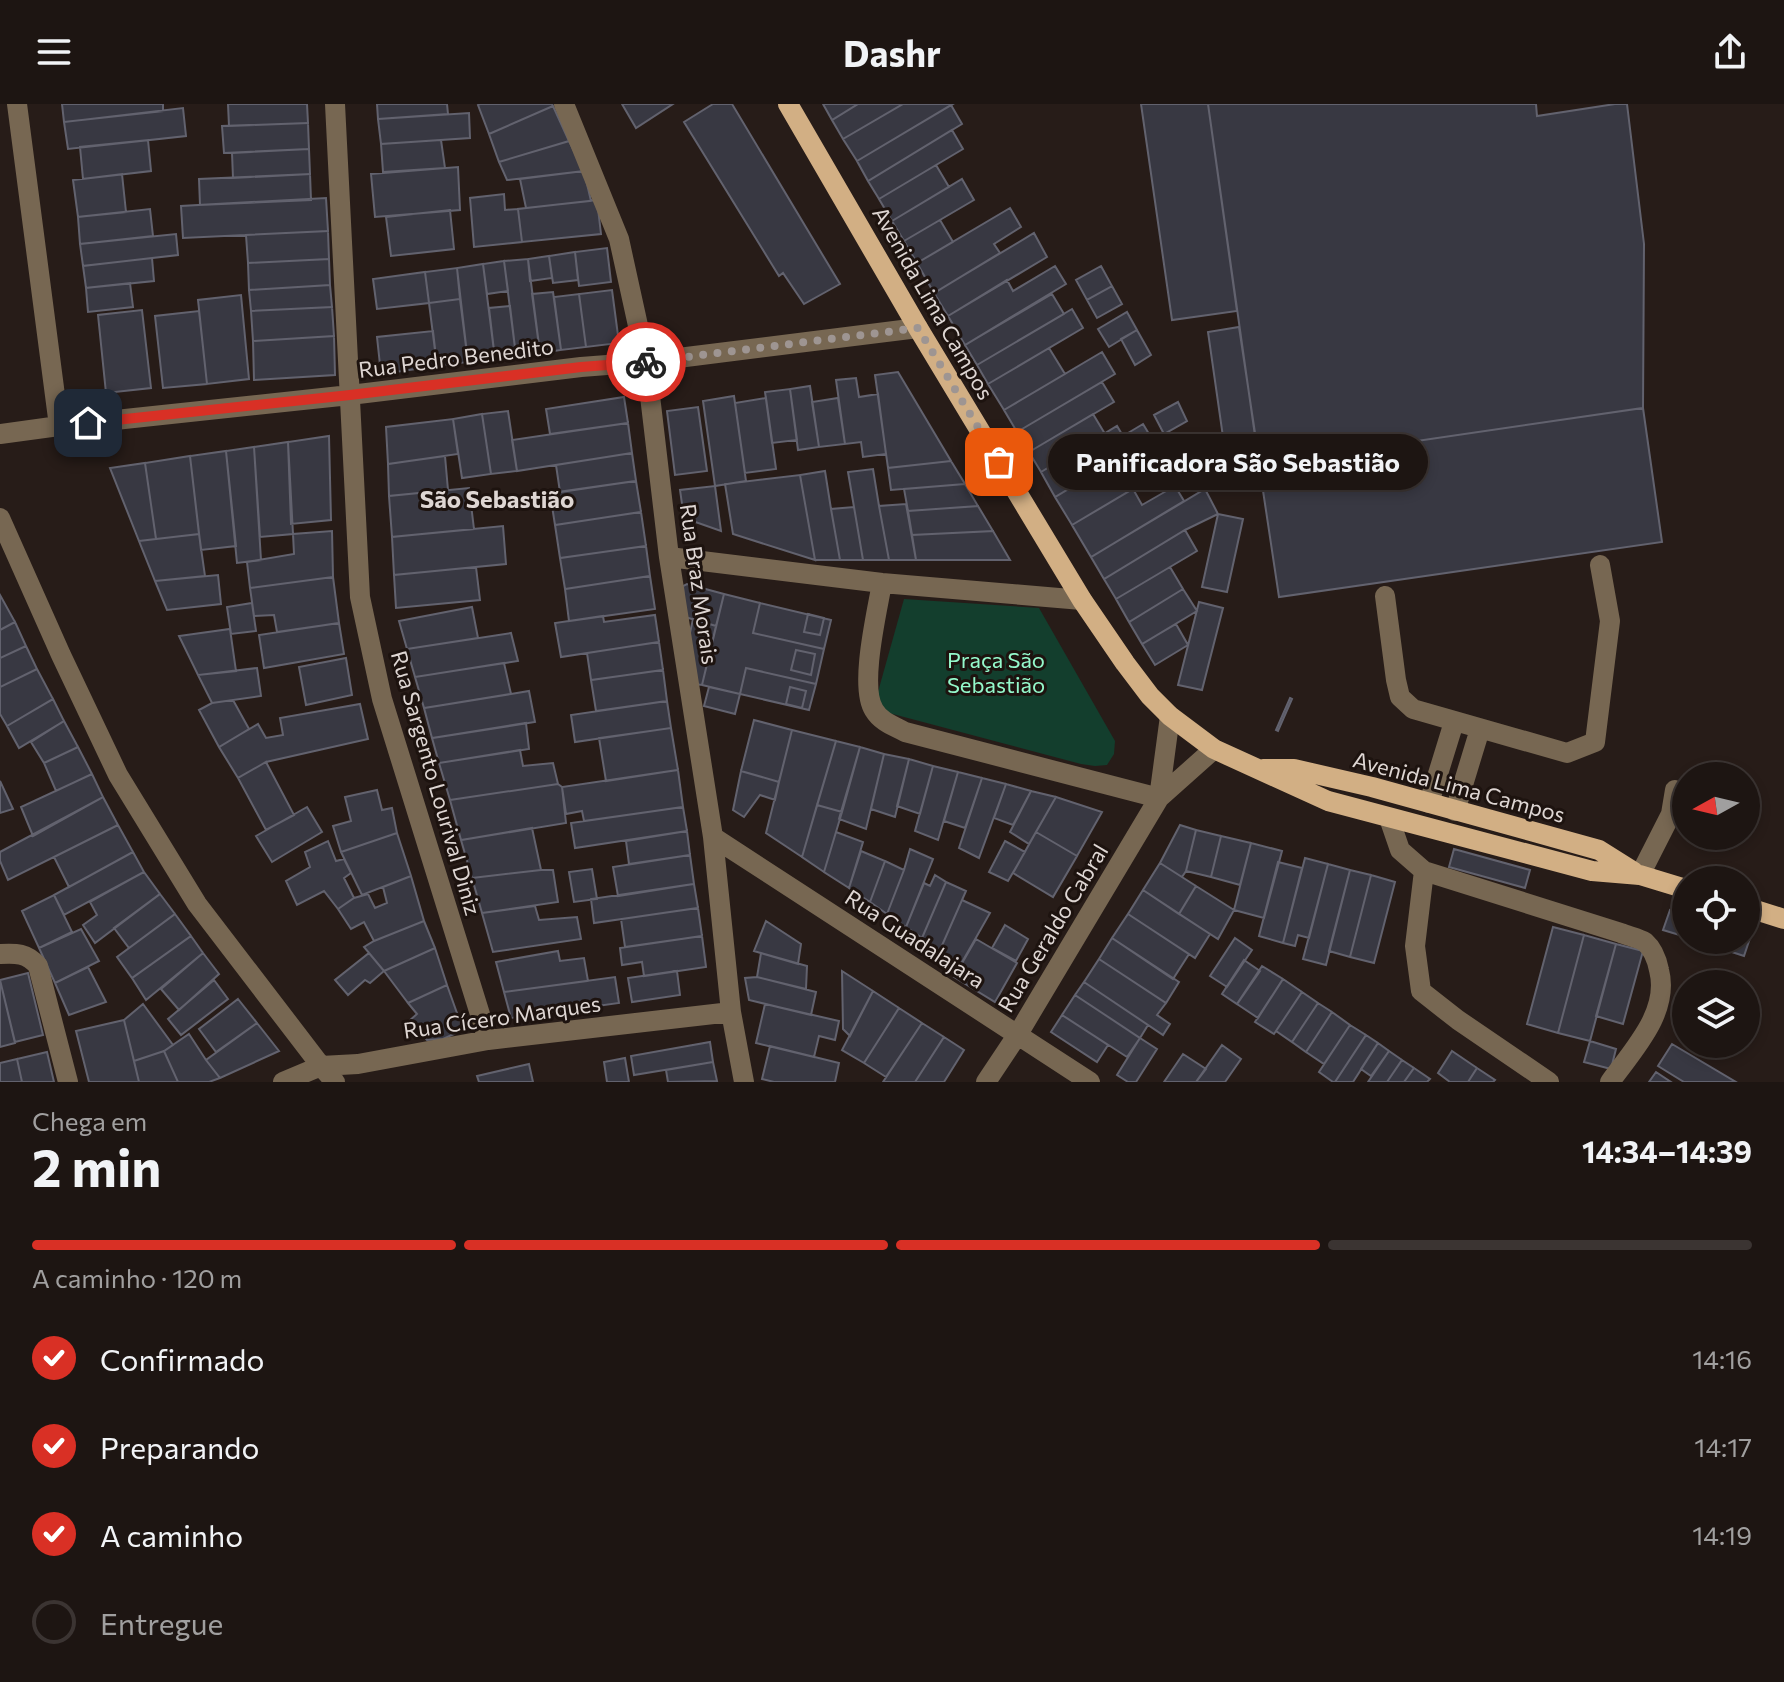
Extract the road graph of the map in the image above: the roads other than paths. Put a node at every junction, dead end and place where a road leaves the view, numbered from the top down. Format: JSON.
{"nodes":[{"id":1,"x":17,"y":104,"type":"edge"},
{"id":2,"x":335,"y":104,"type":"edge"},
{"id":3,"x":564,"y":104,"type":"edge"},
{"id":4,"x":788,"y":104,"type":"edge"},
{"id":5,"x":918,"y":328,"type":"junction"},
{"id":6,"x":646,"y":362,"type":"junction"},
{"id":7,"x":350,"y":395,"type":"junction"},
{"id":8,"x":59,"y":426,"type":"junction"},
{"id":9,"x":0,"y":434,"type":"edge"},
{"id":10,"x":0,"y":518,"type":"edge"},
{"id":11,"x":669,"y":557,"type":"junction"},
{"id":12,"x":1600,"y":565,"type":"dead end"},
{"id":13,"x":882,"y":583,"type":"junction"},
{"id":14,"x":1385,"y":596,"type":"dead end"},
{"id":15,"x":1082,"y":600,"type":"junction"},
{"id":16,"x":1170,"y":716,"type":"junction"},
{"id":17,"x":1454,"y":722,"type":"junction"},
{"id":18,"x":1480,"y":729,"type":"junction"},
{"id":19,"x":1214,"y":749,"type":"junction"},
{"id":20,"x":1259,"y":769,"type":"junction"},
{"id":21,"x":1159,"y":798,"type":"junction"},
{"id":22,"x":1429,"y":803,"type":"junction"},
{"id":23,"x":1672,"y":808,"type":"edge"},
{"id":24,"x":1455,"y":811,"type":"junction"},
{"id":25,"x":1389,"y":818,"type":"junction"},
{"id":26,"x":1431,"y":829,"type":"junction"},
{"id":27,"x":713,"y":837,"type":"junction"},
{"id":28,"x":1424,"y":871,"type":"junction"},
{"id":29,"x":1640,"y":875,"type":"junction"},
{"id":30,"x":1672,"y":884,"type":"edge"},
{"id":31,"x":1760,"y":911,"type":"edge"},
{"id":32,"x":1784,"y":919,"type":"edge"},
{"id":33,"x":0,"y":954,"type":"edge"},
{"id":34,"x":731,"y":1012,"type":"junction"},
{"id":35,"x":1018,"y":1034,"type":"junction"},
{"id":36,"x":488,"y":1040,"type":"junction"},
{"id":37,"x":321,"y":1066,"type":"junction"},
{"id":38,"x":68,"y":1082,"type":"edge"},
{"id":39,"x":283,"y":1082,"type":"edge"},
{"id":40,"x":335,"y":1082,"type":"edge"},
{"id":41,"x":744,"y":1082,"type":"edge"},
{"id":42,"x":986,"y":1082,"type":"edge"},
{"id":43,"x":1090,"y":1082,"type":"edge"},
{"id":44,"x":1549,"y":1082,"type":"edge"},
{"id":45,"x":1610,"y":1082,"type":"edge"}],
"edges":[{"from":1,"to":8,"type":"street"},
{"from":2,"to":7,"type":"street","name":"Rua Sargento Lourival Diniz"},
{"from":3,"to":6,"type":"street","name":"Rua Braz Morais"},
{"from":4,"to":5,"type":"main road","name":"Avenida Lima Campos"},
{"from":5,"to":6,"type":"street","name":"Rua Pedro Benedito"},
{"from":5,"to":15,"type":"main road","name":"Avenida Lima Campos"},
{"from":6,"to":7,"type":"street","name":"Rua Pedro Benedito"},
{"from":6,"to":11,"type":"street","name":"Rua Braz Morais"},
{"from":7,"to":8,"type":"street","name":"Rua Pedro Benedito"},
{"from":7,"to":36,"type":"street","name":"Rua Sargento Lourival Diniz"},
{"from":8,"to":9,"type":"street","name":"Rua Pedro Benedito"},
{"from":10,"to":37,"type":"street"},
{"from":11,"to":13,"type":"street"},
{"from":11,"to":27,"type":"street","name":"Rua Braz Morais"},
{"from":12,"to":18,"type":"street"},
{"from":13,"to":15,"type":"street"},
{"from":13,"to":21,"type":"street"},
{"from":14,"to":17,"type":"street"},
{"from":15,"to":16,"type":"main road","name":"Avenida Lima Campos"},
{"from":16,"to":19,"type":"main road","name":"Avenida Lima Campos"},
{"from":16,"to":21,"type":"street","name":"Rua Geraldo Cabral"},
{"from":17,"to":18,"type":"street"},
{"from":17,"to":22,"type":"street"},
{"from":18,"to":24,"type":"street"},
{"from":19,"to":20,"type":"main road","name":"Avenida Lima Campos"},
{"from":19,"to":21,"type":"street","name":"Rua Geraldo Cabral"},
{"from":20,"to":22,"type":"main road","name":"Avenida Lima Campos"},
{"from":20,"to":25,"type":"main road","name":"Avenida Lima Campos"},
{"from":21,"to":35,"type":"street","name":"Rua Geraldo Cabral"},
{"from":22,"to":24,"type":"main road","name":"Avenida Lima Campos"},
{"from":23,"to":29,"type":"street"},
{"from":24,"to":26,"type":"main road"},
{"from":24,"to":29,"type":"main road","name":"Avenida Lima Campos"},
{"from":25,"to":26,"type":"main road","name":"Avenida Lima Campos"},
{"from":25,"to":28,"type":"street"},
{"from":26,"to":29,"type":"main road","name":"Avenida Lima Campos"},
{"from":27,"to":34,"type":"street","name":"Rua Braz Morais"},
{"from":27,"to":35,"type":"street","name":"Rua Guadalajara"},
{"from":28,"to":44,"type":"street"},
{"from":28,"to":45,"type":"street"},
{"from":29,"to":30,"type":"main road","name":"Avenida Lima Campos"},
{"from":31,"to":32,"type":"main road"},
{"from":33,"to":38,"type":"street"},
{"from":34,"to":36,"type":"street","name":"Rua Cícero Marques"},
{"from":34,"to":41,"type":"street","name":"Rua Braz Morais"},
{"from":35,"to":42,"type":"street","name":"Rua Geraldo Cabral"},
{"from":35,"to":43,"type":"street","name":"Rua Guadalajara"},
{"from":36,"to":37,"type":"street","name":"Rua Cícero Marques"},
{"from":37,"to":39,"type":"street","name":"Rua Cícero Marques"},
{"from":37,"to":40,"type":"street"}]}
